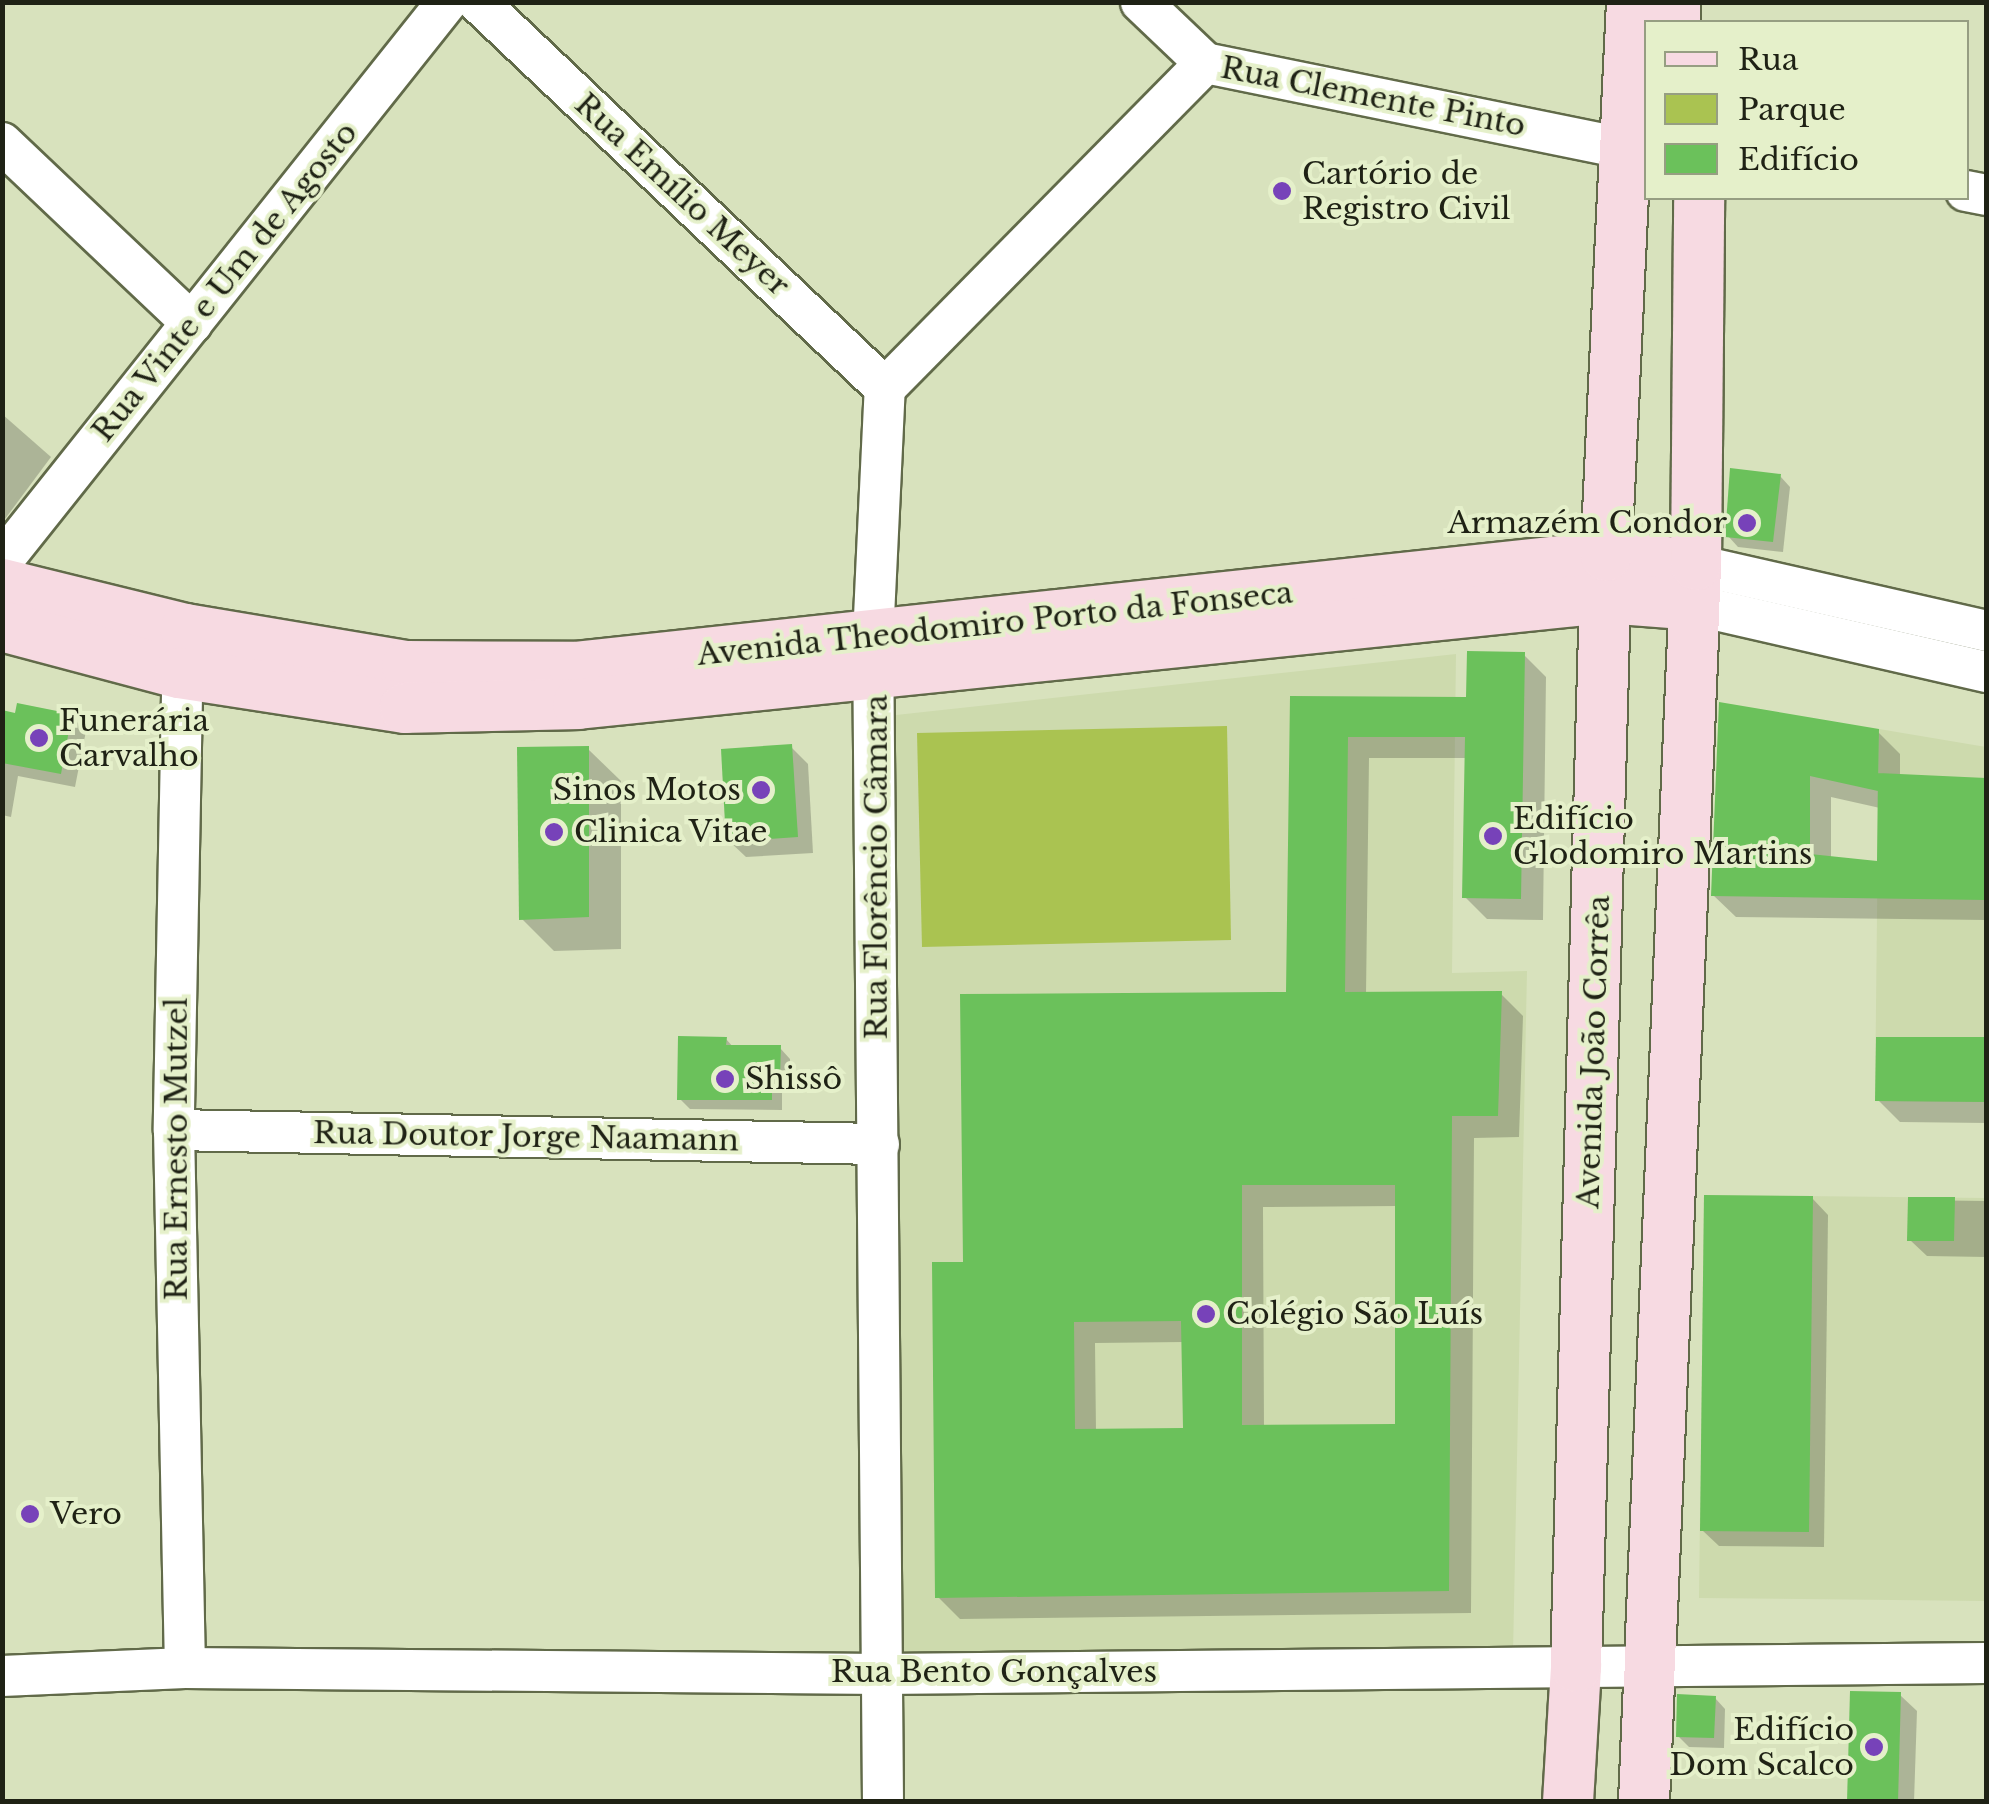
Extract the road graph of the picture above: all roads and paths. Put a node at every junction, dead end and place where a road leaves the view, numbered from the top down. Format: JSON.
{"nodes":[{"id":1,"x":448,"y":2,"type":"edge"},
{"id":2,"x":478,"y":2,"type":"edge"},
{"id":3,"x":1141,"y":2,"type":"edge"},
{"id":4,"x":1632,"y":2,"type":"edge"},
{"id":5,"x":1205,"y":64,"type":"junction"},
{"id":6,"x":2,"y":143,"type":"edge"},
{"id":7,"x":1628,"y":149,"type":"junction"},
{"id":8,"x":1699,"y":200,"type":"edge"},
{"id":9,"x":192,"y":323,"type":"junction"},
{"id":10,"x":885,"y":388,"type":"junction"},
{"id":11,"x":2,"y":561,"type":"edge"},
{"id":12,"x":1606,"y":577,"type":"junction"},
{"id":13,"x":2,"y":584,"type":"edge"},
{"id":14,"x":1695,"y":585,"type":"junction"},
{"id":15,"x":2,"y":626,"type":"edge"},
{"id":16,"x":1986,"y":631,"type":"edge"},
{"id":17,"x":182,"y":651,"type":"junction"},
{"id":18,"x":874,"y":656,"type":"junction"},
{"id":19,"x":1986,"y":672,"type":"edge"},
{"id":20,"x":174,"y":1130,"type":"junction"},
{"id":21,"x":879,"y":1144,"type":"junction"},
{"id":22,"x":1986,"y":1663,"type":"edge"},
{"id":23,"x":1576,"y":1667,"type":"junction"},
{"id":24,"x":185,"y":1668,"type":"junction"},
{"id":25,"x":1652,"y":1669,"type":"junction"},
{"id":26,"x":882,"y":1674,"type":"junction"},
{"id":27,"x":2,"y":1676,"type":"edge"},
{"id":28,"x":882,"y":1802,"type":"edge"},
{"id":29,"x":1568,"y":1802,"type":"edge"},
{"id":30,"x":1644,"y":1802,"type":"edge"}],
"edges":[{"from":1,"to":9,"type":"street","name":"Rua Vinte e Um de Agosto"},
{"from":2,"to":10,"type":"street","name":"Rua Emílio Meyer"},
{"from":3,"to":5,"type":"street","name":"Rua Clemente Pinto"},
{"from":4,"to":7,"type":"main road","name":"Avenida João Corrêa"},
{"from":5,"to":7,"type":"street","name":"Rua Clemente Pinto"},
{"from":5,"to":10,"type":"street"},
{"from":6,"to":9,"type":"street"},
{"from":7,"to":12,"type":"main road","name":"Avenida João Corrêa"},
{"from":8,"to":14,"type":"main road"},
{"from":9,"to":11,"type":"street","name":"Rua Vinte e Um de Agosto"},
{"from":10,"to":18,"type":"street","name":"Rua Florêncio Câmara"},
{"from":12,"to":14,"type":"main road","name":"Avenida Theodomiro Porto da Fonseca"},
{"from":12,"to":18,"type":"main road","name":"Avenida Theodomiro Porto da Fonseca"},
{"from":12,"to":23,"type":"main road","name":"Avenida João Corrêa"},
{"from":13,"to":17,"type":"main road","name":"Avenida Theodomiro Porto da Fonseca"},
{"from":14,"to":16,"type":"street","name":"Avenida Theodomiro Porto da Fonseca"},
{"from":14,"to":19,"type":"street","name":"Avenida Theodomiro Porto da Fonseca"},
{"from":14,"to":25,"type":"main road"},
{"from":15,"to":17,"type":"main road","name":"Avenida Theodomiro Porto da Fonseca"},
{"from":17,"to":18,"type":"main road","name":"Avenida Theodomiro Porto da Fonseca"},
{"from":17,"to":20,"type":"street","name":"Rua Ernesto Mutzel"},
{"from":18,"to":21,"type":"street","name":"Rua Florêncio Câmara"},
{"from":20,"to":21,"type":"street","name":"Rua Doutor Jorge Naamann"},
{"from":20,"to":24,"type":"street","name":"Rua Ernesto Mutzel"},
{"from":21,"to":26,"type":"street","name":"Rua Florêncio Câmara"},
{"from":22,"to":25,"type":"street","name":"Rua Bento Gonçalves"},
{"from":23,"to":25,"type":"street","name":"Rua Bento Gonçalves"},
{"from":23,"to":26,"type":"street","name":"Rua Bento Gonçalves"},
{"from":23,"to":29,"type":"main road","name":"Avenida João Corrêa"},
{"from":24,"to":26,"type":"street","name":"Rua Bento Gonçalves"},
{"from":24,"to":27,"type":"street","name":"Rua Bento Gonçalves"},
{"from":25,"to":30,"type":"main road"},
{"from":26,"to":28,"type":"street","name":"Rua Florêncio Câmara"}]}
